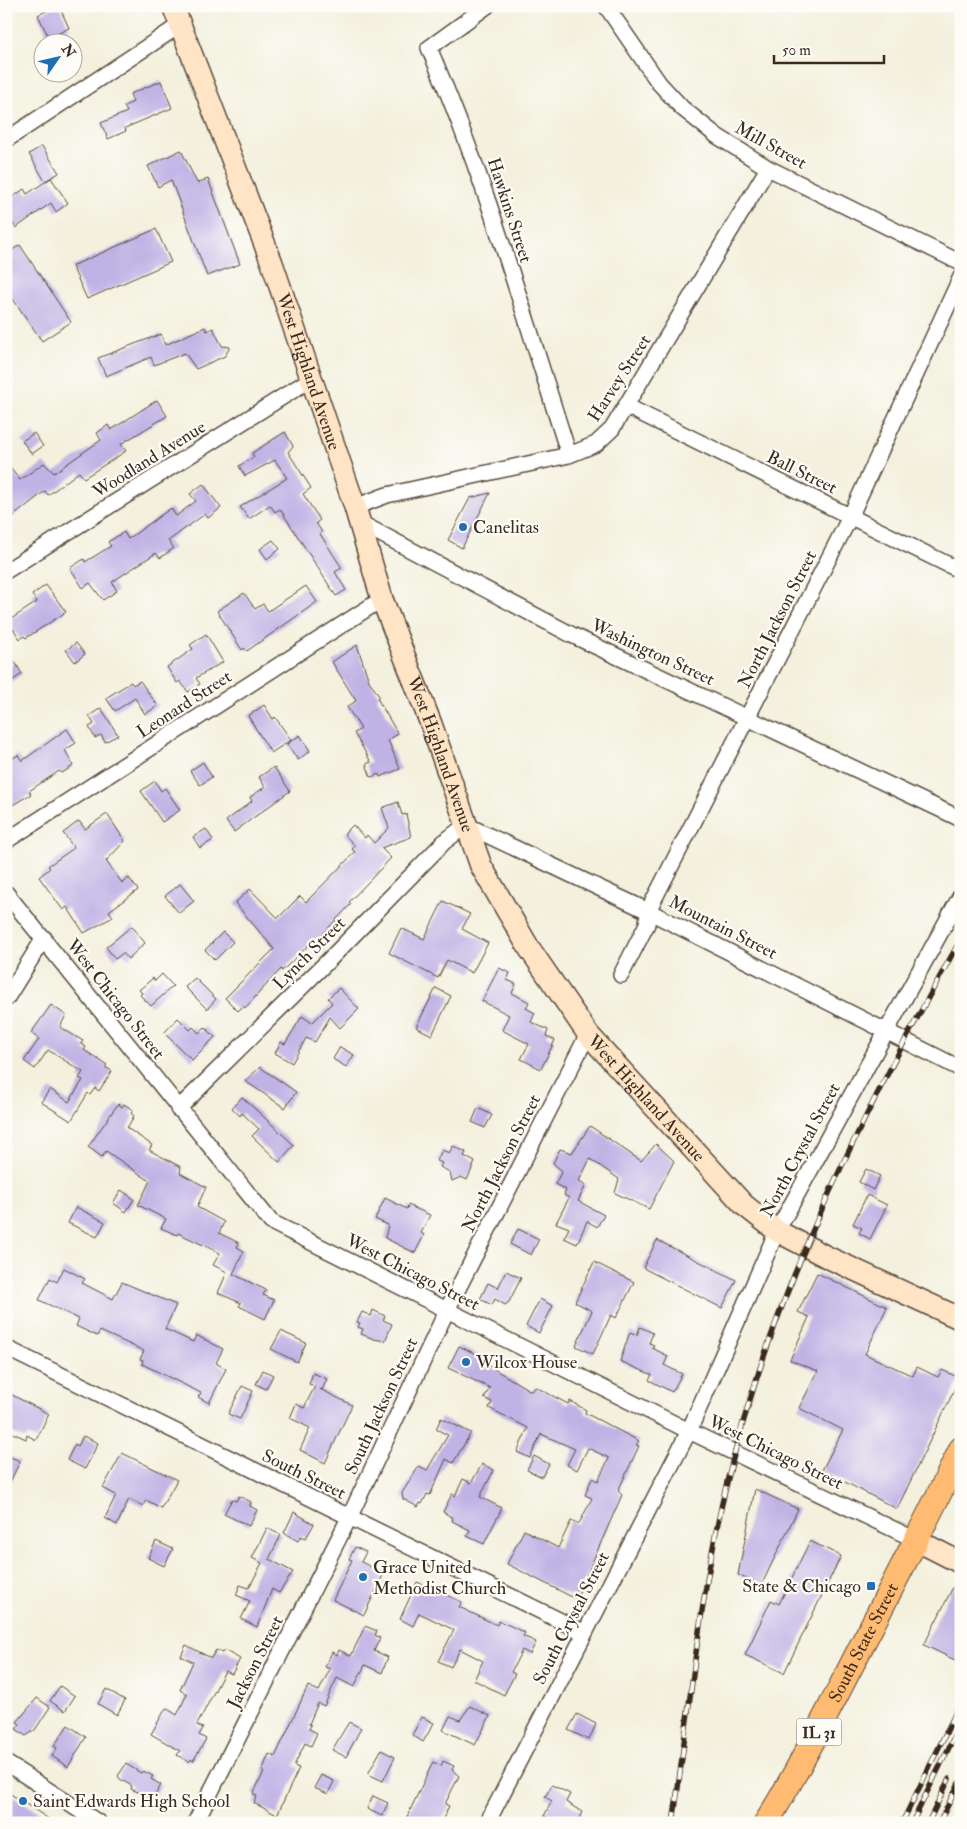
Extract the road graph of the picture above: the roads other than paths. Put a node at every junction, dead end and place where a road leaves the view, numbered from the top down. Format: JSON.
{"nodes":[{"id":1,"x":487,"y":6,"type":"edge"},
{"id":2,"x":606,"y":6,"type":"edge"},
{"id":3,"x":176,"y":16,"type":"edge"},
{"id":4,"x":6,"y":140,"type":"edge"},
{"id":5,"x":768,"y":168,"type":"junction"},
{"id":6,"x":961,"y":263,"type":"edge"},
{"id":7,"x":961,"y":277,"type":"edge"},
{"id":8,"x":311,"y":379,"type":"junction"},
{"id":9,"x":626,"y":406,"type":"junction"},
{"id":10,"x":569,"y":455,"type":"junction"},
{"id":11,"x":358,"y":515,"type":"junction"},
{"id":12,"x":850,"y":517,"type":"junction"},
{"id":13,"x":6,"y":571,"type":"edge"},
{"id":14,"x":961,"y":571,"type":"edge"},
{"id":15,"x":382,"y":599,"type":"junction"},
{"id":16,"x":748,"y":718,"type":"junction"},
{"id":17,"x":961,"y":819,"type":"edge"},
{"id":18,"x":466,"y":825,"type":"junction"},
{"id":19,"x":6,"y":841,"type":"edge"},
{"id":20,"x":6,"y":893,"type":"edge"},
{"id":21,"x":961,"y":895,"type":"edge"},
{"id":22,"x":648,"y":911,"type":"junction"},
{"id":23,"x":44,"y":938,"type":"junction"},
{"id":24,"x":621,"y":975,"type":"dead end"},
{"id":25,"x":6,"y":998,"type":"edge"},
{"id":26,"x":886,"y":1030,"type":"junction"},
{"id":27,"x":588,"y":1034,"type":"junction"},
{"id":28,"x":961,"y":1068,"type":"edge"},
{"id":29,"x":178,"y":1109,"type":"junction"},
{"id":30,"x":777,"y":1231,"type":"junction"},
{"id":31,"x":447,"y":1310,"type":"junction"},
{"id":32,"x":961,"y":1319,"type":"edge"},
{"id":33,"x":6,"y":1348,"type":"edge"},
{"id":34,"x":689,"y":1431,"type":"junction"},
{"id":35,"x":961,"y":1449,"type":"edge"},
{"id":36,"x":349,"y":1518,"type":"junction"},
{"id":37,"x":918,"y":1541,"type":"junction"},
{"id":38,"x":961,"y":1563,"type":"edge"},
{"id":39,"x":584,"y":1633,"type":"junction"},
{"id":40,"x":6,"y":1763,"type":"edge"},
{"id":41,"x":99,"y":1823,"type":"edge"},
{"id":42,"x":196,"y":1823,"type":"edge"},
{"id":43,"x":487,"y":1823,"type":"edge"},
{"id":44,"x":766,"y":1823,"type":"edge"}],
"edges":[{"from":1,"to":10,"type":"street","name":"Hawkins Street"},
{"from":2,"to":5,"type":"street","name":"Mill Street"},
{"from":3,"to":4,"type":"street"},
{"from":3,"to":8,"type":"main road","name":"West Highland Avenue"},
{"from":5,"to":6,"type":"street","name":"Mill Street"},
{"from":5,"to":9,"type":"street","name":"Harvey Street"},
{"from":7,"to":12,"type":"street","name":"North Jackson Street"},
{"from":8,"to":11,"type":"main road","name":"West Highland Avenue"},
{"from":8,"to":13,"type":"street","name":"Woodland Avenue"},
{"from":9,"to":10,"type":"street","name":"Harvey Street"},
{"from":9,"to":12,"type":"street","name":"Ball Street"},
{"from":10,"to":11,"type":"street","name":"Harvey Street"},
{"from":11,"to":15,"type":"main road","name":"West Highland Avenue"},
{"from":11,"to":16,"type":"street","name":"Washington Street"},
{"from":12,"to":14,"type":"street","name":"Ball Street"},
{"from":12,"to":16,"type":"street","name":"North Jackson Street"},
{"from":15,"to":18,"type":"main road","name":"West Highland Avenue"},
{"from":15,"to":19,"type":"street","name":"Leonard Street"},
{"from":16,"to":17,"type":"street","name":"Washington Street"},
{"from":16,"to":22,"type":"street","name":"North Jackson Street"},
{"from":18,"to":22,"type":"street","name":"Mountain Street"},
{"from":18,"to":27,"type":"main road","name":"West Highland Avenue"},
{"from":18,"to":29,"type":"street","name":"Lynch Street"},
{"from":20,"to":23,"type":"street","name":"West Chicago Street"},
{"from":21,"to":26,"type":"street","name":"North Crystal Street"},
{"from":22,"to":24,"type":"street","name":"North Jackson Street"},
{"from":22,"to":26,"type":"street","name":"Mountain Street"},
{"from":23,"to":25,"type":"street"},
{"from":23,"to":29,"type":"street","name":"West Chicago Street"},
{"from":26,"to":28,"type":"street","name":"Mountain Street"},
{"from":26,"to":30,"type":"street","name":"North Crystal Street"},
{"from":27,"to":30,"type":"main road","name":"West Highland Avenue"},
{"from":27,"to":31,"type":"street","name":"North Jackson Street"},
{"from":29,"to":31,"type":"street","name":"West Chicago Street"},
{"from":30,"to":32,"type":"main road","name":"West Highland Avenue"},
{"from":30,"to":34,"type":"street","name":"North Crystal Street"},
{"from":31,"to":34,"type":"street","name":"West Chicago Street"},
{"from":31,"to":36,"type":"street","name":"South Jackson Street"},
{"from":33,"to":36,"type":"street","name":"South Street"},
{"from":34,"to":37,"type":"street","name":"West Chicago Street"},
{"from":34,"to":39,"type":"street","name":"South Crystal Street"},
{"from":35,"to":37,"type":"main road","number":"IL 31"},
{"from":36,"to":39,"type":"street","name":"South Street"},
{"from":36,"to":42,"type":"street","name":"Jackson Street"},
{"from":37,"to":38,"type":"main road"},
{"from":37,"to":44,"type":"main road","name":"South State Street","number":"IL 31"},
{"from":39,"to":43,"type":"street","name":"South Crystal Street"},
{"from":40,"to":41,"type":"street"}]}
